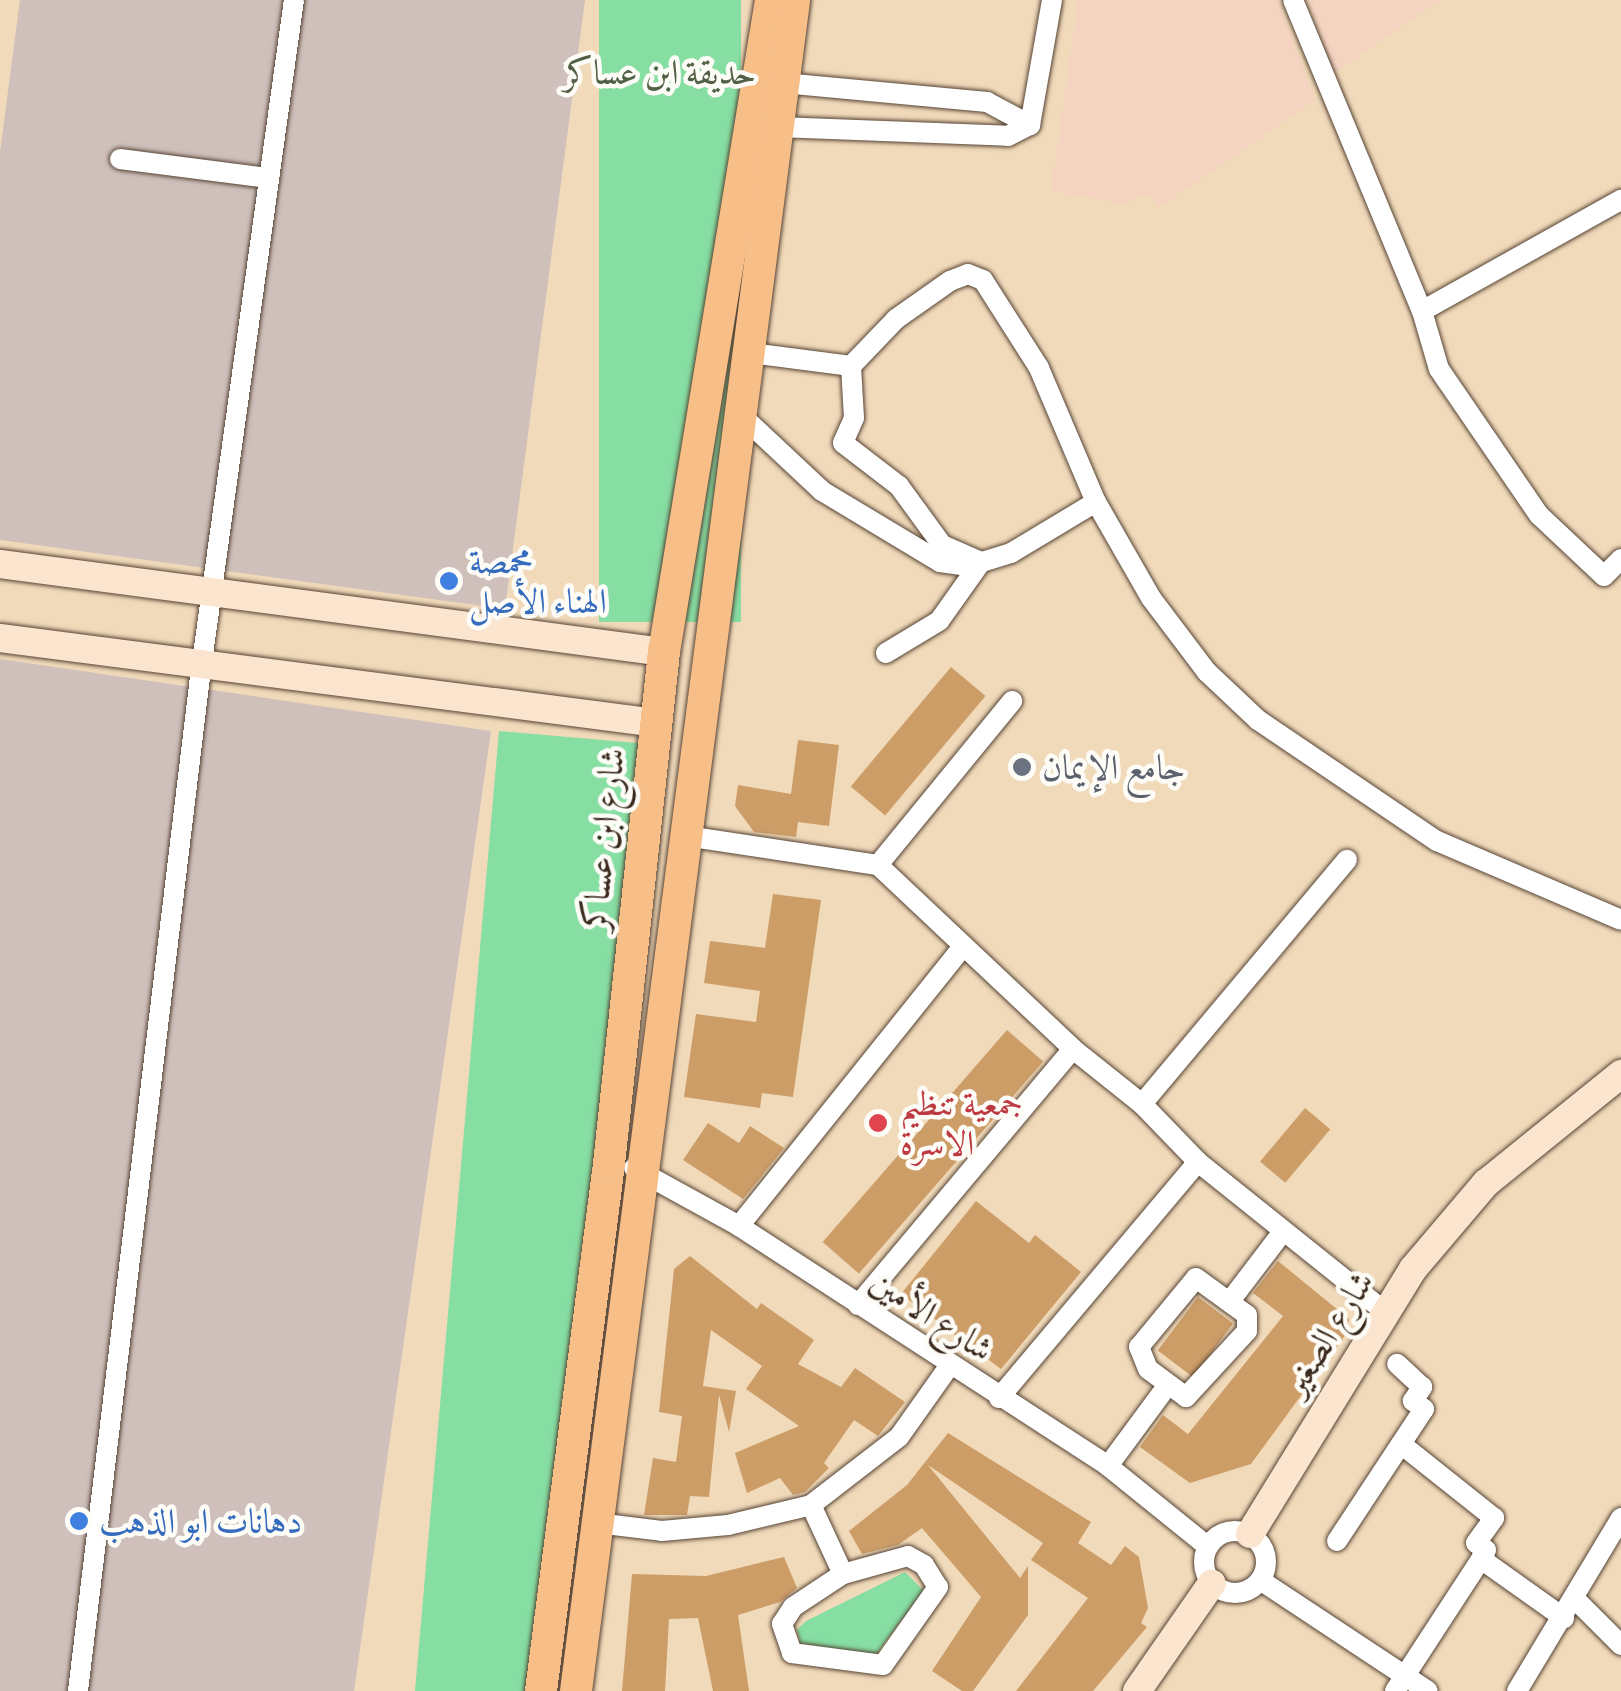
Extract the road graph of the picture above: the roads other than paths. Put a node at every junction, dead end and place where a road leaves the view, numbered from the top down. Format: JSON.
{"nodes":[{"id":1,"x":292,"y":0,"type":"edge"},
{"id":2,"x":771,"y":0,"type":"edge"},
{"id":3,"x":794,"y":0,"type":"edge"},
{"id":4,"x":1052,"y":0,"type":"edge"},
{"id":5,"x":1293,"y":0,"type":"edge"},
{"id":6,"x":783,"y":82,"type":"junction"},
{"id":7,"x":1030,"y":124,"type":"junction"},
{"id":8,"x":778,"y":127,"type":"junction"},
{"id":9,"x":120,"y":160,"type":"dead end"},
{"id":10,"x":269,"y":178,"type":"junction"},
{"id":11,"x":1621,"y":200,"type":"edge"},
{"id":12,"x":1422,"y":311,"type":"junction"},
{"id":13,"x":751,"y":354,"type":"junction"},
{"id":14,"x":851,"y":366,"type":"junction"},
{"id":15,"x":743,"y":418,"type":"junction"},
{"id":16,"x":1096,"y":502,"type":"junction"},
{"id":17,"x":1621,"y":559,"type":"edge"},
{"id":18,"x":981,"y":562,"type":"junction"},
{"id":19,"x":0,"y":564,"type":"edge"},
{"id":20,"x":211,"y":592,"type":"junction"},
{"id":21,"x":0,"y":638,"type":"edge"},
{"id":22,"x":664,"y":652,"type":"junction"},
{"id":23,"x":886,"y":653,"type":"dead end"},
{"id":24,"x":201,"y":669,"type":"junction"},
{"id":25,"x":1012,"y":701,"type":"dead end"},
{"id":26,"x":656,"y":723,"type":"junction"},
{"id":27,"x":686,"y":836,"type":"junction"},
{"id":28,"x":1346,"y":860,"type":"dead end"},
{"id":29,"x":878,"y":865,"type":"junction"},
{"id":30,"x":1621,"y":920,"type":"edge"},
{"id":31,"x":962,"y":948,"type":"junction"},
{"id":32,"x":1073,"y":1049,"type":"junction"},
{"id":33,"x":1621,"y":1074,"type":"edge"},
{"id":34,"x":1142,"y":1104,"type":"junction"},
{"id":35,"x":1198,"y":1162,"type":"junction"},
{"id":36,"x":608,"y":1164,"type":"junction"},
{"id":37,"x":646,"y":1170,"type":"junction"},
{"id":38,"x":739,"y":1226,"type":"junction"},
{"id":39,"x":1281,"y":1234,"type":"junction"},
{"id":40,"x":1230,"y":1301,"type":"junction"},
{"id":41,"x":858,"y":1305,"type":"junction"},
{"id":42,"x":1384,"y":1311,"type":"junction"},
{"id":43,"x":1397,"y":1364,"type":"dead end"},
{"id":44,"x":950,"y":1366,"type":"junction"},
{"id":45,"x":1167,"y":1386,"type":"junction"},
{"id":46,"x":999,"y":1398,"type":"junction"},
{"id":47,"x":1401,"y":1444,"type":"junction"},
{"id":48,"x":1108,"y":1466,"type":"junction"},
{"id":49,"x":812,"y":1506,"type":"junction"},
{"id":50,"x":1621,"y":1518,"type":"edge"},
{"id":51,"x":597,"y":1524,"type":"junction"},
{"id":52,"x":1250,"y":1534,"type":"junction"},
{"id":53,"x":1337,"y":1541,"type":"dead end"},
{"id":54,"x":1207,"y":1546,"type":"junction"},
{"id":55,"x":1481,"y":1559,"type":"junction"},
{"id":56,"x":843,"y":1574,"type":"junction"},
{"id":57,"x":1260,"y":1580,"type":"junction"},
{"id":58,"x":1212,"y":1584,"type":"junction"},
{"id":59,"x":1576,"y":1600,"type":"junction"},
{"id":60,"x":1564,"y":1618,"type":"junction"},
{"id":61,"x":1621,"y":1646,"type":"edge"},
{"id":62,"x":1400,"y":1683,"type":"edge"},
{"id":63,"x":78,"y":1691,"type":"edge"},
{"id":64,"x":541,"y":1691,"type":"edge"},
{"id":65,"x":576,"y":1691,"type":"edge"},
{"id":66,"x":1137,"y":1691,"type":"edge"},
{"id":67,"x":1428,"y":1691,"type":"edge"},
{"id":68,"x":1517,"y":1691,"type":"edge"}],
"edges":[{"from":1,"to":10,"type":"street"},
{"from":2,"to":22,"type":"main road","name":"شارع ابن عساكر"},
{"from":3,"to":6,"type":"main road"},
{"from":4,"to":7,"type":"street"},
{"from":5,"to":12,"type":"street"},
{"from":6,"to":7,"type":"street"},
{"from":6,"to":8,"type":"main road"},
{"from":7,"to":8,"type":"street"},
{"from":8,"to":13,"type":"main road"},
{"from":9,"to":10,"type":"street"},
{"from":10,"to":20,"type":"street"},
{"from":11,"to":12,"type":"street"},
{"from":12,"to":17,"type":"street"},
{"from":13,"to":14,"type":"street"},
{"from":13,"to":15,"type":"main road"},
{"from":14,"to":16,"type":"street"},
{"from":14,"to":18,"type":"street"},
{"from":15,"to":18,"type":"street"},
{"from":15,"to":27,"type":"main road"},
{"from":16,"to":18,"type":"street"},
{"from":16,"to":30,"type":"street"},
{"from":18,"to":23,"type":"street"},
{"from":19,"to":20,"type":"main road"},
{"from":20,"to":22,"type":"main road"},
{"from":20,"to":24,"type":"street"},
{"from":21,"to":24,"type":"main road"},
{"from":22,"to":26,"type":"main road","name":"شارع ابن عساكر"},
{"from":24,"to":26,"type":"main road"},
{"from":24,"to":63,"type":"street"},
{"from":25,"to":29,"type":"street"},
{"from":26,"to":36,"type":"main road","name":"شارع ابن عساكر"},
{"from":27,"to":29,"type":"street"},
{"from":27,"to":37,"type":"main road"},
{"from":28,"to":34,"type":"street"},
{"from":29,"to":31,"type":"street"},
{"from":31,"to":32,"type":"street"},
{"from":31,"to":38,"type":"street"},
{"from":32,"to":34,"type":"street"},
{"from":32,"to":41,"type":"street"},
{"from":33,"to":42,"type":"main road","name":"شارع الصغير"},
{"from":34,"to":35,"type":"street"},
{"from":35,"to":39,"type":"street"},
{"from":35,"to":46,"type":"street"},
{"from":36,"to":37,"type":"street","name":"شارع الأمين"},
{"from":36,"to":64,"type":"main road","name":"شارع ابن عساكر"},
{"from":37,"to":38,"type":"street","name":"شارع الأمين"},
{"from":37,"to":51,"type":"main road"},
{"from":38,"to":41,"type":"street","name":"شارع الأمين"},
{"from":39,"to":40,"type":"street"},
{"from":39,"to":42,"type":"street"},
{"from":40,"to":45,"type":"street"},
{"from":40,"to":45,"type":"street"},
{"from":41,"to":44,"type":"street","name":"شارع الأمين"},
{"from":42,"to":52,"type":"main road","name":"شارع الصغير"},
{"from":43,"to":47,"type":"street"},
{"from":44,"to":46,"type":"street","name":"شارع الأمين"},
{"from":44,"to":49,"type":"street"},
{"from":45,"to":48,"type":"street"},
{"from":46,"to":48,"type":"street","name":"شارع الأمين"},
{"from":47,"to":53,"type":"street"},
{"from":47,"to":55,"type":"street"},
{"from":48,"to":54,"type":"street","name":"شارع الأمين"},
{"from":49,"to":51,"type":"street"},
{"from":49,"to":56,"type":"street"},
{"from":50,"to":59,"type":"street"},
{"from":51,"to":65,"type":"main road"},
{"from":52,"to":54,"type":"street"},
{"from":52,"to":57,"type":"street"},
{"from":54,"to":58,"type":"street"},
{"from":55,"to":60,"type":"street"},
{"from":55,"to":62,"type":"street"},
{"from":56,"to":56,"type":"street"},
{"from":57,"to":58,"type":"street"},
{"from":57,"to":62,"type":"street"},
{"from":58,"to":66,"type":"main road"},
{"from":59,"to":60,"type":"street"},
{"from":59,"to":61,"type":"street"},
{"from":60,"to":68,"type":"street"},
{"from":62,"to":67,"type":"street"}]}
